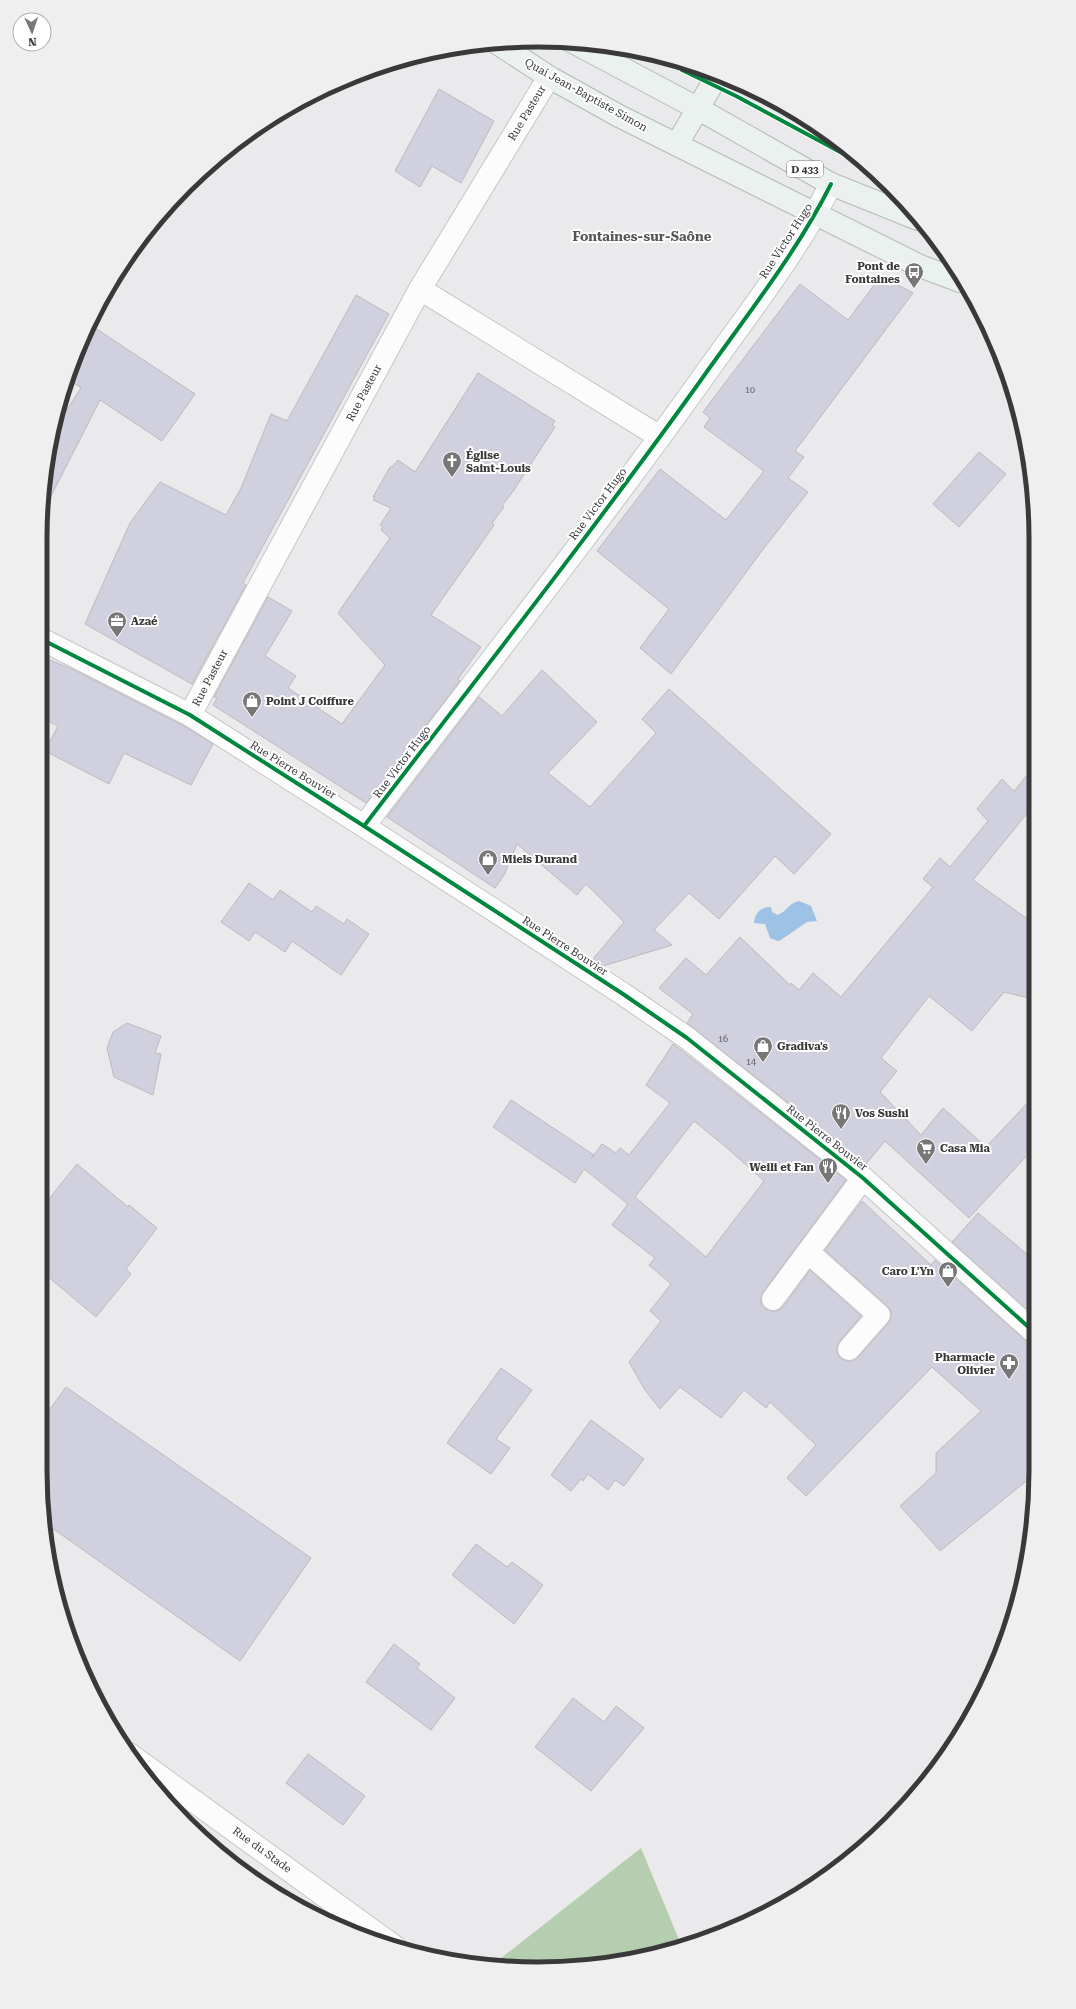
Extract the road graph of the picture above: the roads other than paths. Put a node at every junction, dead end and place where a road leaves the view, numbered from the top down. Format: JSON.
{"nodes":[{"id":1,"x":503,"y":48,"type":"edge"},
{"id":2,"x":587,"y":50,"type":"edge"},
{"id":3,"x":549,"y":77,"type":"junction"},
{"id":4,"x":715,"y":80,"type":"edge"},
{"id":5,"x":697,"y":108,"type":"junction"},
{"id":6,"x":677,"y":144,"type":"junction"},
{"id":7,"x":831,"y":184,"type":"junction"},
{"id":8,"x":816,"y":215,"type":"junction"},
{"id":9,"x":908,"y":215,"type":"edge"},
{"id":10,"x":955,"y":279,"type":"edge"},
{"id":11,"x":420,"y":289,"type":"junction"},
{"id":12,"x":660,"y":437,"type":"junction"},
{"id":13,"x":47,"y":641,"type":"edge"},
{"id":14,"x":190,"y":715,"type":"junction"},
{"id":15,"x":364,"y":826,"type":"junction"},
{"id":16,"x":863,"y":1178,"type":"junction"},
{"id":17,"x":808,"y":1252,"type":"junction"},
{"id":18,"x":773,"y":1299,"type":"dead end"},
{"id":19,"x":1029,"y":1327,"type":"edge"},
{"id":20,"x":849,"y":1349,"type":"dead end"},
{"id":21,"x":145,"y":1766,"type":"edge"},
{"id":22,"x":380,"y":1936,"type":"edge"}],
"edges":[{"from":1,"to":3,"type":"main road","name":"Quai Jean-Baptiste Simon"},
{"from":2,"to":5,"type":"main road","number":"D 433"},
{"from":3,"to":6,"type":"main road","name":"Quai Jean-Baptiste Simon"},
{"from":3,"to":11,"type":"street","name":"Rue Pasteur"},
{"from":4,"to":5,"type":"main road"},
{"from":5,"to":6,"type":"main road"},
{"from":5,"to":7,"type":"main road","number":"D 433"},
{"from":6,"to":8,"type":"main road","name":"Quai Jean-Baptiste Simon"},
{"from":7,"to":8,"type":"street","name":"Rue Victor Hugo"},
{"from":7,"to":9,"type":"main road","number":"D 433"},
{"from":8,"to":10,"type":"main road","name":"Quai Jean-Baptiste Simon"},
{"from":8,"to":12,"type":"street","name":"Rue Victor Hugo"},
{"from":11,"to":12,"type":"street"},
{"from":11,"to":14,"type":"street","name":"Rue Pasteur"},
{"from":12,"to":15,"type":"street","name":"Rue Victor Hugo"},
{"from":13,"to":14,"type":"street","name":"Rue Pierre Bouvier"},
{"from":14,"to":15,"type":"street","name":"Rue Pierre Bouvier"},
{"from":15,"to":16,"type":"street","name":"Rue Pierre Bouvier"},
{"from":16,"to":17,"type":"street"},
{"from":16,"to":19,"type":"street","name":"Rue Pierre Bouvier"},
{"from":17,"to":18,"type":"street"},
{"from":17,"to":20,"type":"street"},
{"from":21,"to":22,"type":"street","name":"Rue du Stade"}]}
